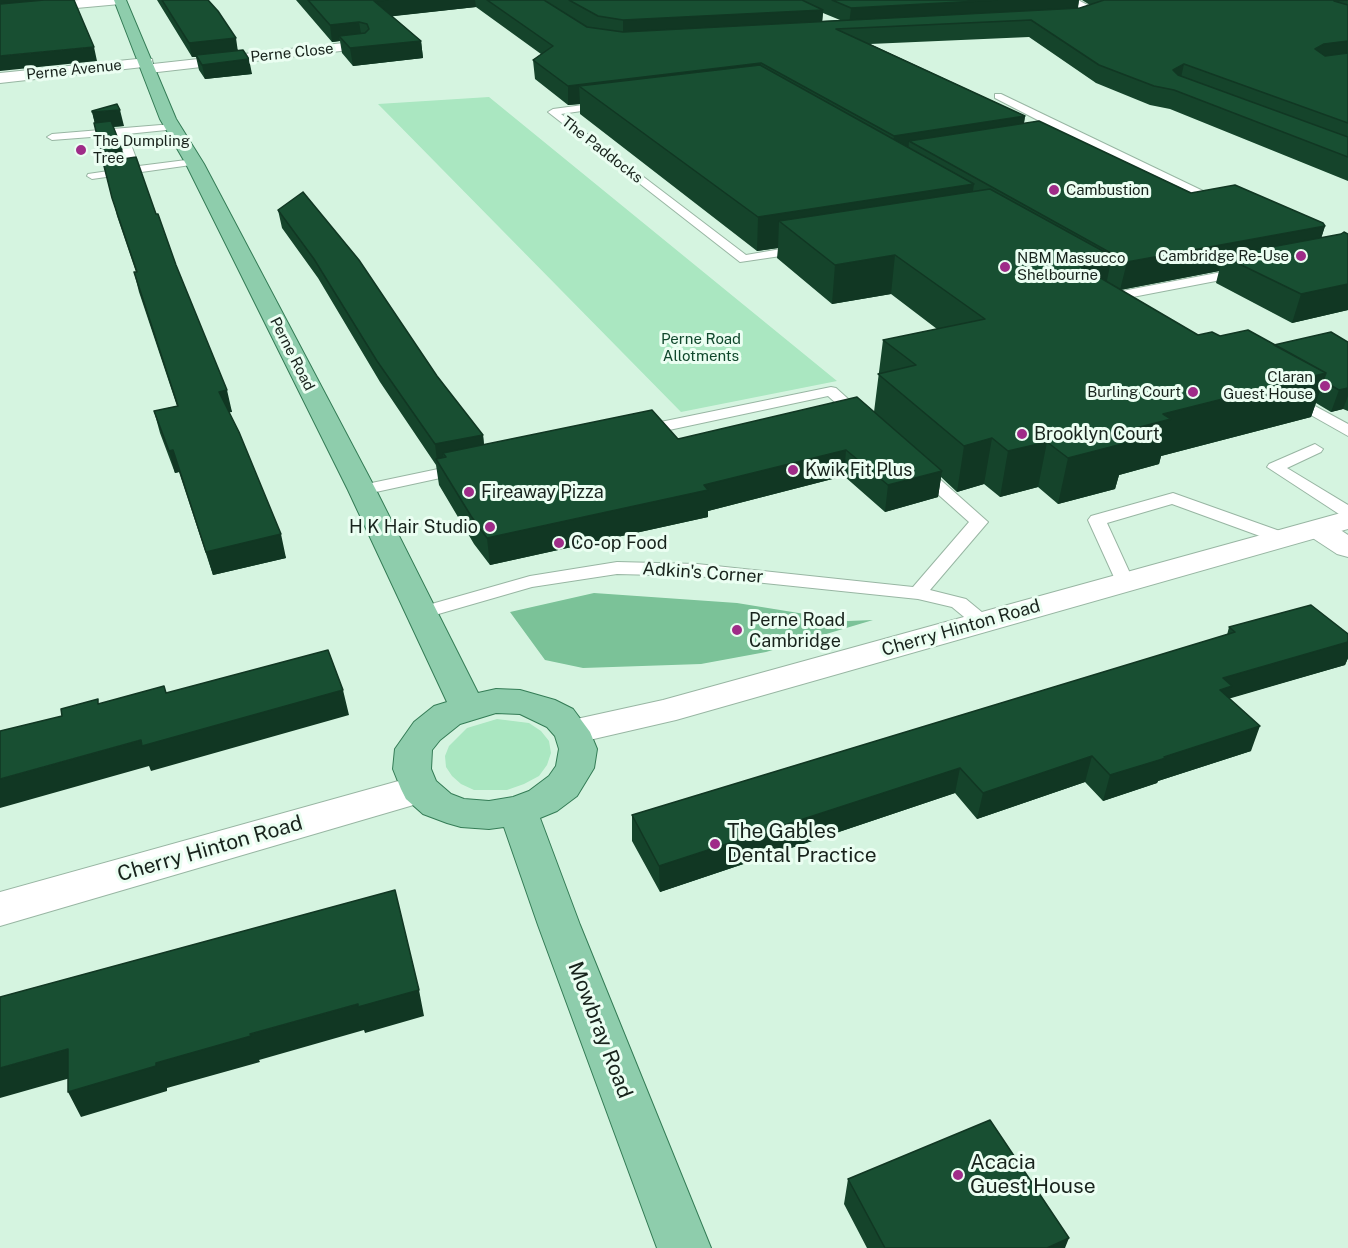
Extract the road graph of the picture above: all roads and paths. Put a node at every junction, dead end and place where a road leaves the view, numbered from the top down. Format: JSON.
{"nodes":[{"id":1,"x":120,"y":0,"type":"edge"},
{"id":2,"x":1068,"y":0,"type":"edge"},
{"id":3,"x":0,"y":11,"type":"edge"},
{"id":4,"x":1053,"y":20,"type":"edge"},
{"id":5,"x":348,"y":31,"type":"edge"},
{"id":6,"x":362,"y":45,"type":"junction"},
{"id":7,"x":376,"y":58,"type":"edge"},
{"id":8,"x":148,"y":65,"type":"junction"},
{"id":9,"x":0,"y":78,"type":"edge"},
{"id":10,"x":998,"y":96,"type":"dead end"},
{"id":11,"x":622,"y":104,"type":"edge"},
{"id":12,"x":173,"y":127,"type":"junction"},
{"id":13,"x":121,"y":131,"type":"junction"},
{"id":14,"x":1071,"y":133,"type":"junction"},
{"id":15,"x":51,"y":137,"type":"dead end"},
{"id":16,"x":1026,"y":140,"type":"edge"},
{"id":17,"x":194,"y":162,"type":"junction"},
{"id":18,"x":135,"y":170,"type":"junction"},
{"id":19,"x":92,"y":176,"type":"dead end"},
{"id":20,"x":1236,"y":209,"type":"edge"},
{"id":21,"x":813,"y":248,"type":"edge"},
{"id":22,"x":1258,"y":269,"type":"edge"},
{"id":23,"x":1132,"y":304,"type":"edge"},
{"id":24,"x":1276,"y":389,"type":"edge"},
{"id":25,"x":874,"y":429,"type":"edge"},
{"id":26,"x":1348,"y":431,"type":"edge"},
{"id":27,"x":620,"y":435,"type":"edge"},
{"id":28,"x":1315,"y":449,"type":"dead end"},
{"id":29,"x":909,"y":460,"type":"edge"},
{"id":30,"x":479,"y":465,"type":"edge"},
{"id":31,"x":362,"y":490,"type":"junction"},
{"id":32,"x":1348,"y":512,"type":"edge"},
{"id":33,"x":1348,"y":520,"type":"edge"},
{"id":34,"x":1319,"y":529,"type":"junction"},
{"id":35,"x":1285,"y":539,"type":"junction"},
{"id":36,"x":1348,"y":548,"type":"edge"},
{"id":37,"x":1125,"y":582,"type":"junction"},
{"id":38,"x":918,"y":593,"type":"junction"},
{"id":39,"x":421,"y":613,"type":"junction"},
{"id":40,"x":982,"y":622,"type":"junction"},
{"id":41,"x":467,"y":707,"type":"junction"},
{"id":42,"x":572,"y":732,"type":"junction"},
{"id":43,"x":420,"y":789,"type":"junction"},
{"id":44,"x":518,"y":811,"type":"junction"},
{"id":45,"x":0,"y":909,"type":"edge"},
{"id":46,"x":684,"y":1248,"type":"edge"}],
"edges":[{"from":1,"to":3,"type":"street"},
{"from":1,"to":8,"type":"main road","name":"Perne Road"},
{"from":2,"to":4,"type":"street"},
{"from":5,"to":6,"type":"street","name":"Perne Close"},
{"from":6,"to":7,"type":"street","name":"Perne Close"},
{"from":6,"to":8,"type":"street","name":"Perne Close"},
{"from":8,"to":9,"type":"street","name":"Perne Avenue"},
{"from":8,"to":12,"type":"main road","name":"Perne Road"},
{"from":10,"to":14,"type":"lane"},
{"from":11,"to":21,"type":"lane","name":"The Paddocks"},
{"from":12,"to":13,"type":"lane"},
{"from":12,"to":17,"type":"main road","name":"Perne Road"},
{"from":13,"to":15,"type":"lane"},
{"from":13,"to":18,"type":"lane"},
{"from":14,"to":16,"type":"lane"},
{"from":14,"to":20,"type":"lane"},
{"from":17,"to":18,"type":"lane"},
{"from":17,"to":31,"type":"main road","name":"Perne Road"},
{"from":18,"to":19,"type":"lane"},
{"from":22,"to":23,"type":"lane"},
{"from":24,"to":26,"type":"lane"},
{"from":25,"to":27,"type":"lane"},
{"from":28,"to":32,"type":"lane"},
{"from":29,"to":38,"type":"lane"},
{"from":30,"to":31,"type":"lane"},
{"from":31,"to":39,"type":"main road","name":"Perne Road"},
{"from":33,"to":34,"type":"street","name":"Cherry Hinton Road"},
{"from":34,"to":35,"type":"street","name":"Cherry Hinton Road"},
{"from":34,"to":36,"type":"street"},
{"from":35,"to":37,"type":"street","name":"Cherry Hinton Road"},
{"from":35,"to":37,"type":"lane"},
{"from":37,"to":40,"type":"street","name":"Cherry Hinton Road"},
{"from":38,"to":39,"type":"lane","name":"Adkin's Corner"},
{"from":38,"to":40,"type":"lane","name":"Adkin's Corner"},
{"from":39,"to":41,"type":"main road","name":"Perne Road"},
{"from":40,"to":42,"type":"street","name":"Cherry Hinton Road"},
{"from":41,"to":42,"type":"main road"},
{"from":41,"to":43,"type":"main road"},
{"from":42,"to":44,"type":"main road"},
{"from":43,"to":44,"type":"main road"},
{"from":43,"to":45,"type":"street","name":"Cherry Hinton Road"},
{"from":44,"to":46,"type":"main road","name":"Mowbray Road"}]}
